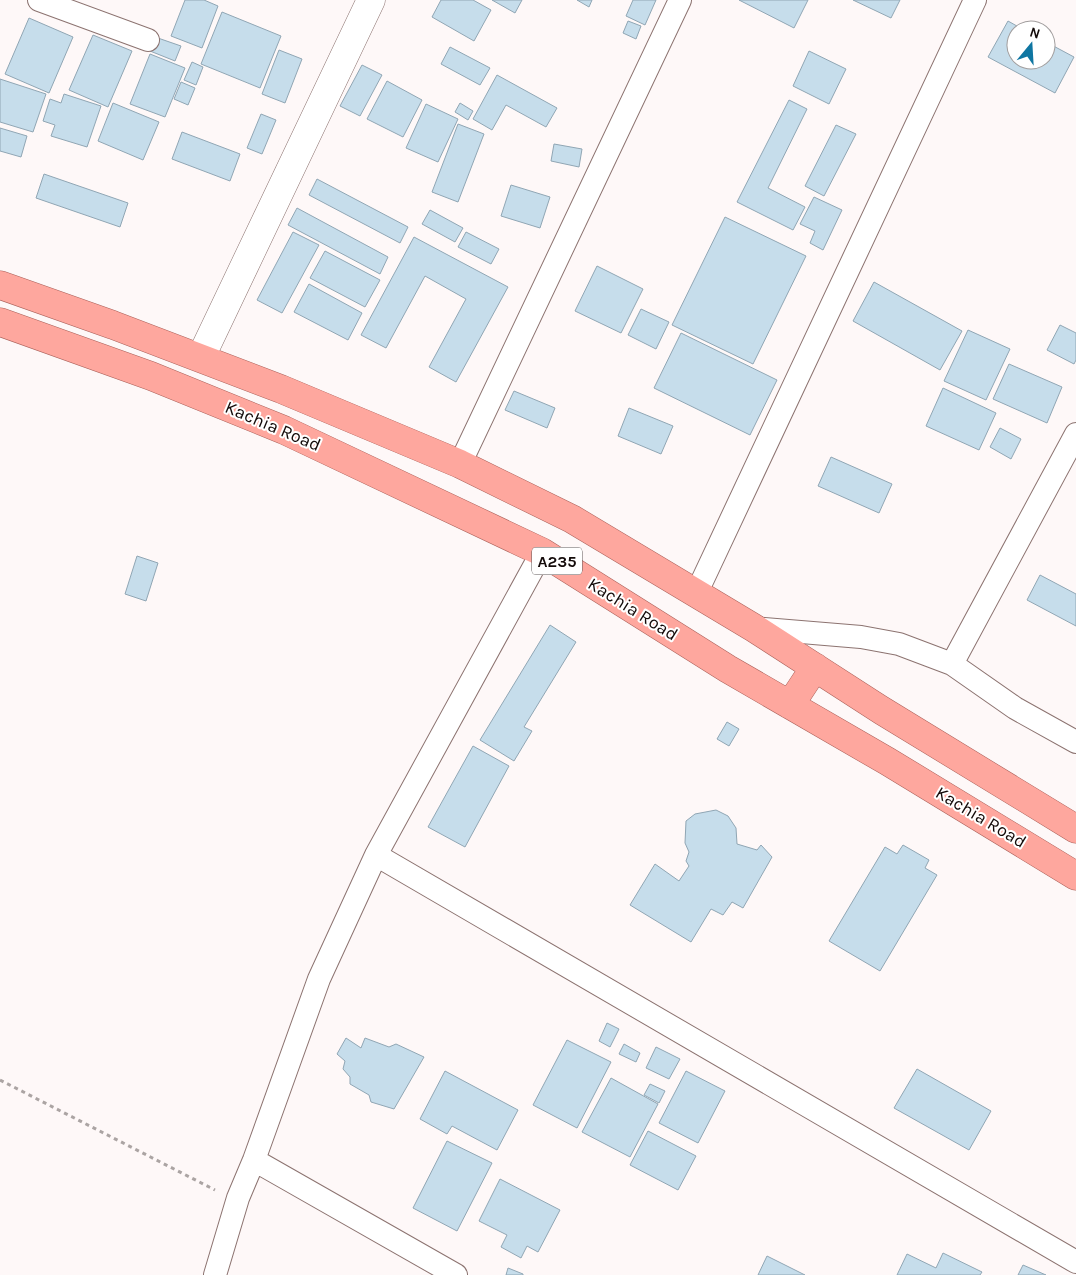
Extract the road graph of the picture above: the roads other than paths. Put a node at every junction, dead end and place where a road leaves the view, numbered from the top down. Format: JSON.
{"nodes":[{"id":1,"x":40,"y":0,"type":"edge"},
{"id":2,"x":371,"y":0,"type":"edge"},
{"id":3,"x":680,"y":0,"type":"edge"},
{"id":4,"x":975,"y":0,"type":"edge"},
{"id":5,"x":148,"y":40,"type":"dead end"},
{"id":6,"x":0,"y":285,"type":"edge"},
{"id":7,"x":0,"y":322,"type":"edge"},
{"id":8,"x":201,"y":357,"type":"junction"},
{"id":9,"x":1076,"y":434,"type":"edge"},
{"id":10,"x":460,"y":464,"type":"junction"},
{"id":11,"x":542,"y":552,"type":"junction"},
{"id":12,"x":696,"y":594,"type":"junction"},
{"id":13,"x":754,"y":628,"type":"junction"},
{"id":14,"x":952,"y":664,"type":"junction"},
{"id":15,"x":815,"y":667,"type":"junction"},
{"id":16,"x":790,"y":704,"type":"junction"},
{"id":17,"x":1076,"y":742,"type":"edge"},
{"id":18,"x":1076,"y":829,"type":"edge"},
{"id":19,"x":376,"y":855,"type":"junction"},
{"id":20,"x":1076,"y":876,"type":"edge"},
{"id":21,"x":254,"y":1160,"type":"junction"},
{"id":22,"x":1076,"y":1262,"type":"edge"},
{"id":23,"x":214,"y":1275,"type":"edge"},
{"id":24,"x":456,"y":1275,"type":"edge"}],
"edges":[{"from":1,"to":5,"type":"street"},
{"from":2,"to":8,"type":"street"},
{"from":3,"to":10,"type":"street"},
{"from":4,"to":12,"type":"street"},
{"from":6,"to":8,"type":"highway","name":"Kachia Road","number":"A235"},
{"from":7,"to":11,"type":"highway","name":"Kachia Road","number":"A235"},
{"from":8,"to":10,"type":"highway","name":"Kachia Road","number":"A235"},
{"from":9,"to":14,"type":"street"},
{"from":10,"to":12,"type":"highway","name":"Kachia Road","number":"A235"},
{"from":11,"to":16,"type":"highway","name":"Kachia Road","number":"A235"},
{"from":11,"to":19,"type":"street"},
{"from":12,"to":13,"type":"highway","name":"Kachia Road","number":"A235"},
{"from":13,"to":14,"type":"street"},
{"from":13,"to":15,"type":"highway","name":"Kachia Road","number":"A235"},
{"from":14,"to":17,"type":"street"},
{"from":15,"to":16,"type":"highway"},
{"from":15,"to":18,"type":"highway","name":"Kachia Road","number":"A235"},
{"from":16,"to":20,"type":"highway","name":"Kachia Road","number":"A235"},
{"from":19,"to":21,"type":"street"},
{"from":19,"to":22,"type":"street"},
{"from":21,"to":23,"type":"street"},
{"from":21,"to":24,"type":"street"}]}
